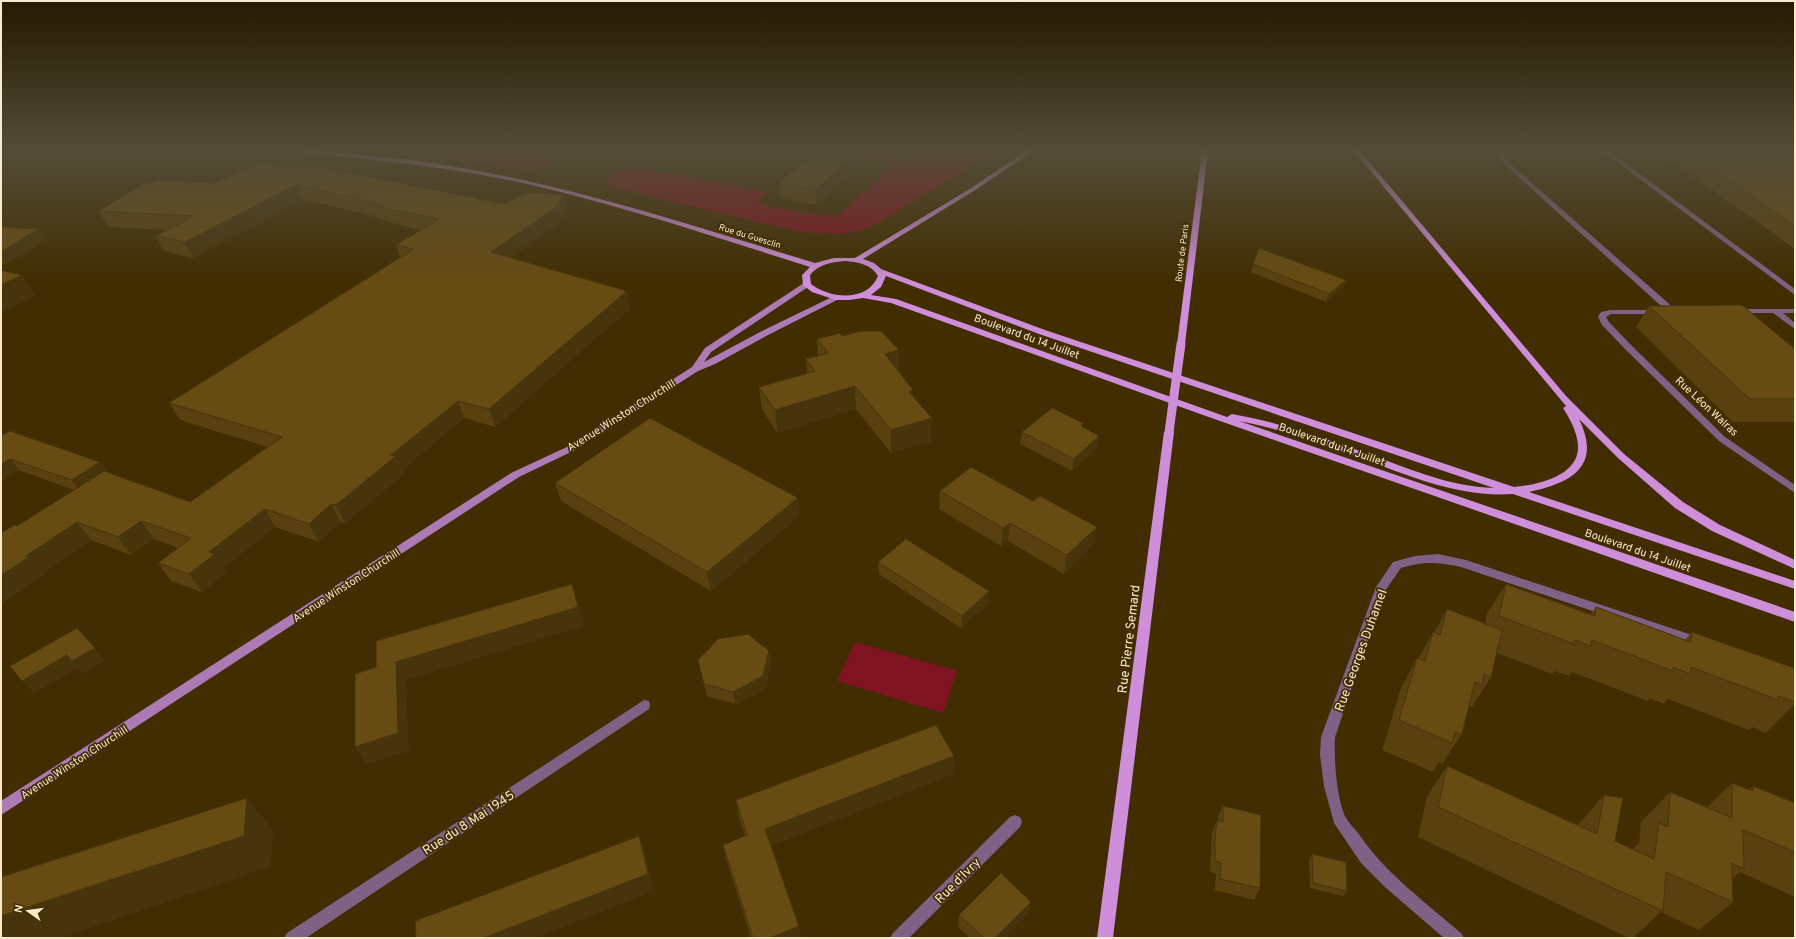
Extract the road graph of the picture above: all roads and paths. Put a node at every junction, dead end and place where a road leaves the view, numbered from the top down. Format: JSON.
{"nodes":[{"id":1,"x":578,"y":195,"type":"edge"},
{"id":2,"x":964,"y":195,"type":"edge"},
{"id":3,"x":1200,"y":195,"type":"edge"},
{"id":4,"x":1394,"y":195,"type":"edge"},
{"id":5,"x":1542,"y":195,"type":"edge"},
{"id":6,"x":1664,"y":195,"type":"edge"},
{"id":7,"x":856,"y":260,"type":"junction"},
{"id":8,"x":815,"y":266,"type":"junction"},
{"id":9,"x":879,"y":271,"type":"junction"},
{"id":10,"x":807,"y":285,"type":"junction"},
{"id":11,"x":1795,"y":293,"type":"edge"},
{"id":12,"x":861,"y":295,"type":"junction"},
{"id":13,"x":837,"y":298,"type":"junction"},
{"id":14,"x":1775,"y":311,"type":"junction"},
{"id":15,"x":1795,"y":311,"type":"edge"},
{"id":16,"x":1728,"y":312,"type":"edge"},
{"id":17,"x":1795,"y":327,"type":"edge"},
{"id":18,"x":1181,"y":344,"type":"joint"},
{"id":19,"x":695,"y":369,"type":"junction"},
{"id":20,"x":1563,"y":398,"type":"junction"},
{"id":21,"x":1206,"y":413,"type":"junction"},
{"id":22,"x":1516,"y":490,"type":"junction"},
{"id":23,"x":1795,"y":490,"type":"edge"},
{"id":24,"x":1795,"y":565,"type":"edge"},
{"id":25,"x":1795,"y":586,"type":"edge"},
{"id":26,"x":1795,"y":617,"type":"edge"},
{"id":27,"x":1713,"y":647,"type":"edge"},
{"id":28,"x":644,"y":705,"type":"dead end"},
{"id":29,"x":1,"y":809,"type":"edge"},
{"id":30,"x":1015,"y":822,"type":"dead end"},
{"id":31,"x":292,"y":938,"type":"edge"},
{"id":32,"x":898,"y":938,"type":"edge"},
{"id":33,"x":1105,"y":938,"type":"edge"},
{"id":34,"x":1456,"y":938,"type":"edge"}],
"edges":[{"from":1,"to":8,"type":"main road","name":"Rue du Guesclin"},
{"from":2,"to":7,"type":"main road"},
{"from":3,"to":18,"type":"main road","name":"Route de Paris"},
{"from":4,"to":20,"type":"main road"},
{"from":5,"to":23,"type":"street","name":"Rue Léon Walras"},
{"from":6,"to":11,"type":"street"},
{"from":7,"to":8,"type":"main road"},
{"from":7,"to":9,"type":"main road","name":"Boulevard du 14 Juillet"},
{"from":8,"to":10,"type":"main road"},
{"from":9,"to":12,"type":"main road"},
{"from":9,"to":22,"type":"main road","name":"Boulevard du 14 Juillet"},
{"from":10,"to":13,"type":"main road"},
{"from":10,"to":19,"type":"main road"},
{"from":12,"to":13,"type":"main road"},
{"from":12,"to":21,"type":"main road","name":"Boulevard du 14 Juillet"},
{"from":13,"to":19,"type":"main road"},
{"from":14,"to":15,"type":"street"},
{"from":14,"to":16,"type":"street"},
{"from":14,"to":17,"type":"street"},
{"from":18,"to":33,"type":"main road","name":"Rue Pierre Semard","bridge":true},
{"from":19,"to":29,"type":"main road","name":"Avenue Winston Churchill"},
{"from":20,"to":22,"type":"main road"},
{"from":20,"to":24,"type":"main road"},
{"from":21,"to":22,"type":"main road"},
{"from":21,"to":26,"type":"main road","name":"Boulevard du 14 Juillet"},
{"from":22,"to":25,"type":"main road","name":"Boulevard du 14 Juillet"},
{"from":27,"to":34,"type":"street","name":"Rue Georges Duhamel"},
{"from":28,"to":31,"type":"street","name":"Rue du 8 Mai 1945"},
{"from":30,"to":32,"type":"street","name":"Rue d'Ivry"}]}
